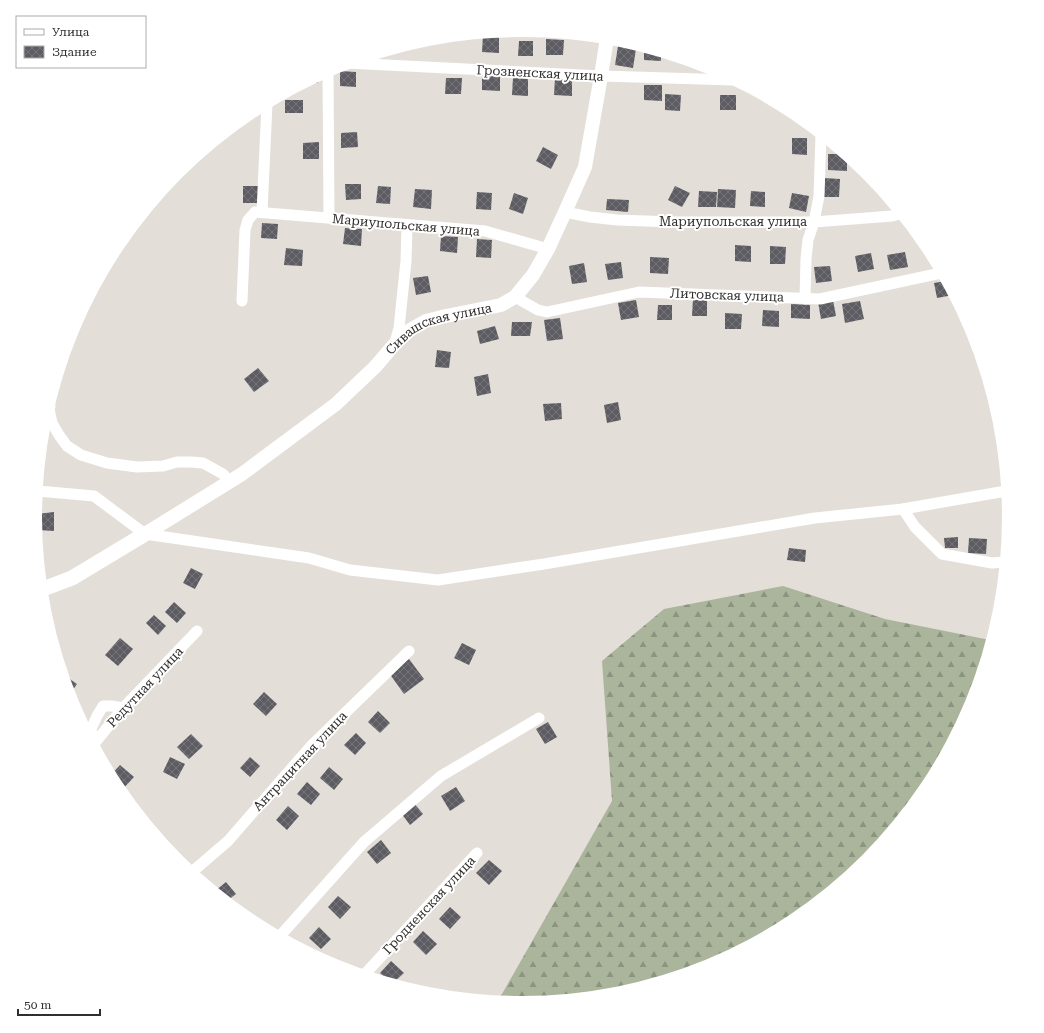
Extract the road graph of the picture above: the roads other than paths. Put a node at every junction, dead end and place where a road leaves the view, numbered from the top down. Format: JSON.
{"nodes":[{"id":1,"x":606,"y":44,"type":"edge"},
{"id":2,"x":361,"y":65,"type":"edge"},
{"id":3,"x":601,"y":76,"type":"junction"},
{"id":4,"x":328,"y":78,"type":"edge"},
{"id":5,"x":720,"y":80,"type":"edge"},
{"id":6,"x":267,"y":111,"type":"edge"},
{"id":7,"x":821,"y":142,"type":"edge"},
{"id":8,"x":262,"y":212,"type":"junction"},
{"id":9,"x":565,"y":212,"type":"junction"},
{"id":10,"x":895,"y":215,"type":"edge"},
{"id":11,"x":329,"y":218,"type":"junction"},
{"id":12,"x":814,"y":222,"type":"junction"},
{"id":13,"x":407,"y":225,"type":"junction"},
{"id":14,"x":548,"y":249,"type":"junction"},
{"id":15,"x":935,"y":274,"type":"edge"},
{"id":16,"x":515,"y":297,"type":"junction"},
{"id":17,"x":805,"y":299,"type":"junction"},
{"id":18,"x":242,"y":301,"type":"dead end"},
{"id":19,"x":393,"y":346,"type":"junction"},
{"id":20,"x":52,"y":424,"type":"edge"},
{"id":21,"x":229,"y":482,"type":"junction"},
{"id":22,"x":44,"y":491,"type":"edge"},
{"id":23,"x":1000,"y":492,"type":"edge"},
{"id":24,"x":903,"y":509,"type":"junction"},
{"id":25,"x":145,"y":534,"type":"junction"},
{"id":26,"x":999,"y":562,"type":"edge"},
{"id":27,"x":48,"y":587,"type":"edge"},
{"id":28,"x":197,"y":631,"type":"dead end"},
{"id":29,"x":409,"y":651,"type":"dead end"},
{"id":30,"x":123,"y":708,"type":"junction"},
{"id":31,"x":539,"y":718,"type":"dead end"},
{"id":32,"x":92,"y":728,"type":"edge"},
{"id":33,"x":97,"y":739,"type":"edge"},
{"id":34,"x":477,"y":852,"type":"dead end"},
{"id":35,"x":196,"y":868,"type":"edge"},
{"id":36,"x":283,"y":933,"type":"edge"},
{"id":37,"x":368,"y":971,"type":"edge"}],
"edges":[{"from":1,"to":3,"type":"street","name":"Сивашская улица"},
{"from":2,"to":3,"type":"street","name":"Грозненская улица"},
{"from":3,"to":5,"type":"street","name":"Грозненская улица"},
{"from":3,"to":9,"type":"street","name":"Сивашская улица"},
{"from":4,"to":11,"type":"street"},
{"from":6,"to":8,"type":"street"},
{"from":7,"to":12,"type":"street"},
{"from":8,"to":11,"type":"street","name":"Мариупольская улица"},
{"from":8,"to":18,"type":"street"},
{"from":9,"to":12,"type":"street","name":"Мариупольская улица"},
{"from":9,"to":14,"type":"street","name":"Сивашская улица"},
{"from":10,"to":12,"type":"street","name":"Мариупольская улица"},
{"from":11,"to":13,"type":"street","name":"Мариупольская улица"},
{"from":12,"to":17,"type":"street"},
{"from":13,"to":14,"type":"street","name":"Мариупольская улица"},
{"from":13,"to":19,"type":"street"},
{"from":14,"to":16,"type":"street","name":"Сивашская улица"},
{"from":15,"to":17,"type":"street","name":"Литовская улица"},
{"from":16,"to":17,"type":"street","name":"Литовская улица"},
{"from":16,"to":19,"type":"street","name":"Сивашская улица"},
{"from":19,"to":21,"type":"street","name":"Сивашская улица"},
{"from":20,"to":21,"type":"street"},
{"from":21,"to":25,"type":"street","name":"Сивашская улица"},
{"from":22,"to":25,"type":"street"},
{"from":23,"to":24,"type":"street"},
{"from":24,"to":25,"type":"street"},
{"from":24,"to":26,"type":"street"},
{"from":25,"to":27,"type":"main road"},
{"from":28,"to":30,"type":"street","name":"Редутная улица"},
{"from":29,"to":35,"type":"street","name":"Антрацитная улица"},
{"from":30,"to":32,"type":"street"},
{"from":30,"to":33,"type":"street","name":"Редутная улица"},
{"from":31,"to":36,"type":"street"},
{"from":34,"to":37,"type":"street","name":"Гродненская улица"}]}
